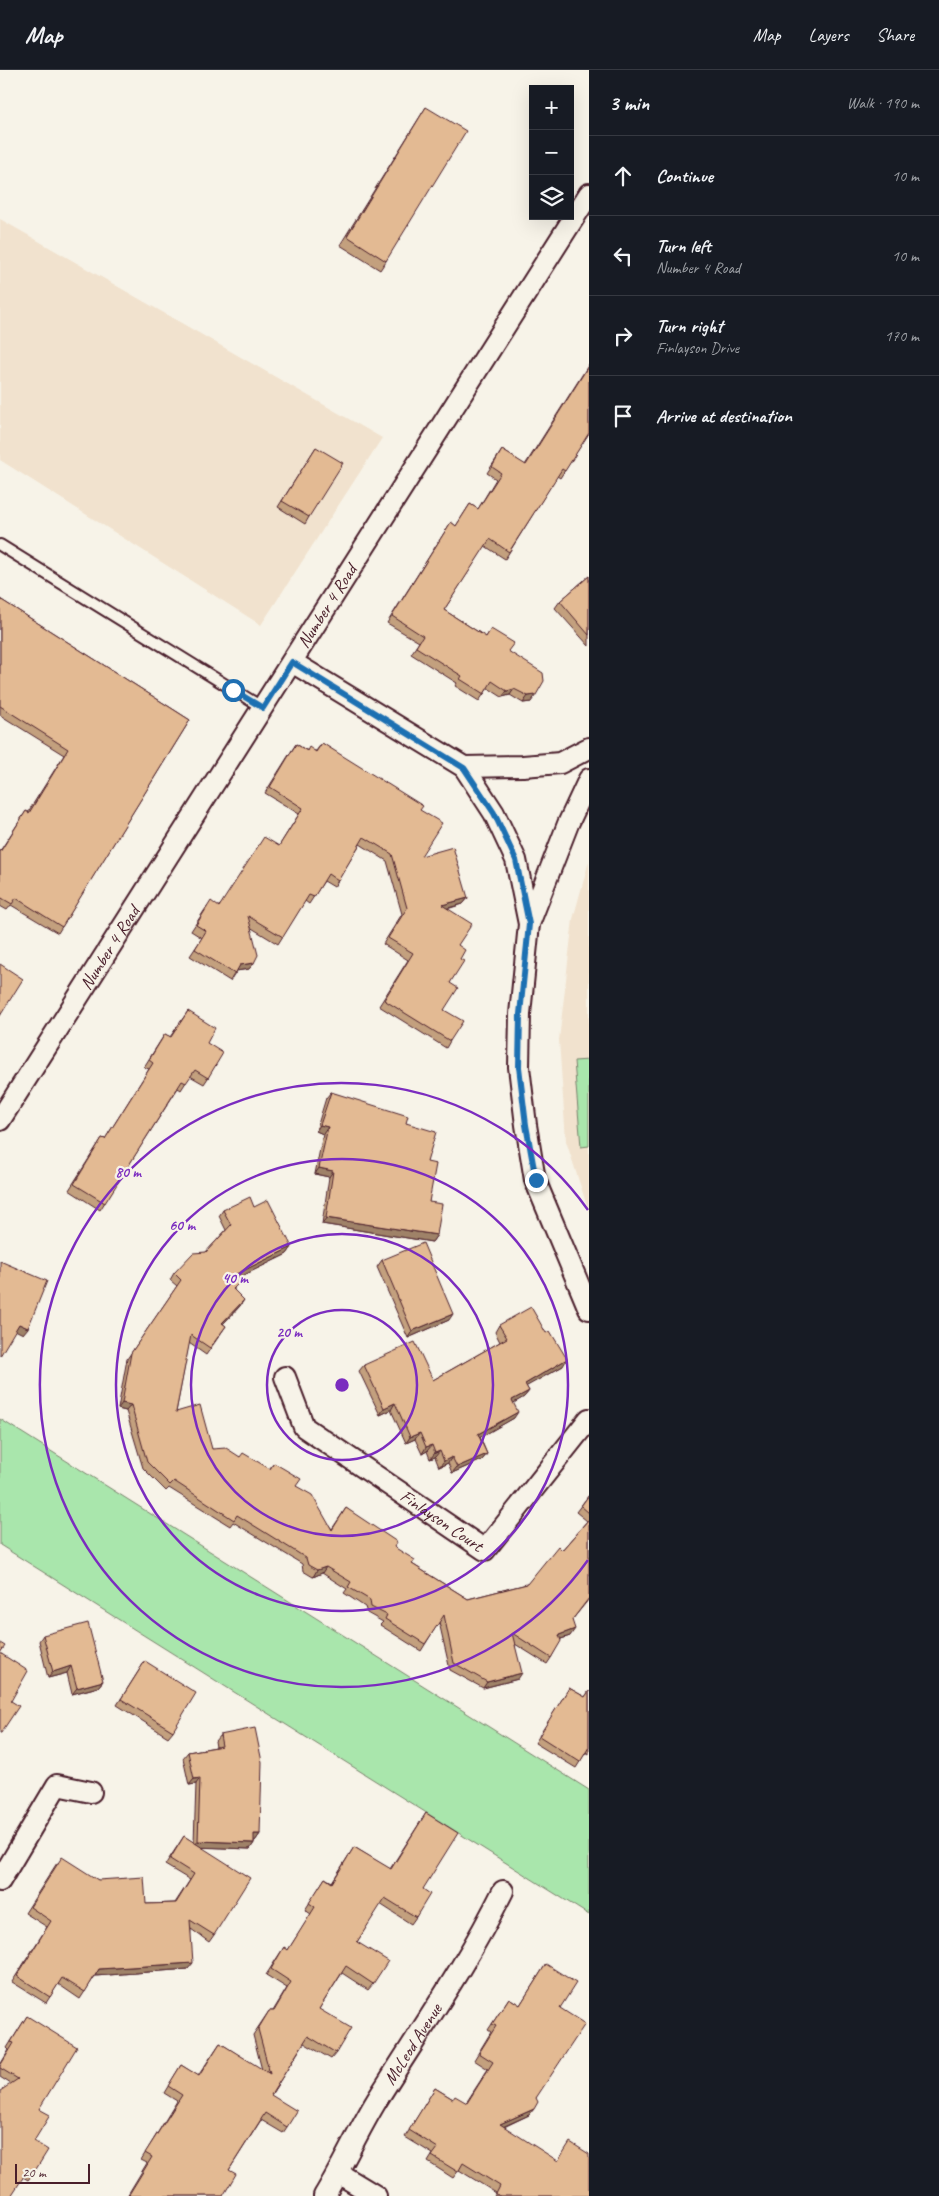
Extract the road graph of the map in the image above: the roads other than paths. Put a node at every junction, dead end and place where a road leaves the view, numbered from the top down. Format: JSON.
{"nodes":[{"id":1,"x":589,"y":194,"type":"edge"},
{"id":2,"x":0,"y":546,"type":"edge"},
{"id":3,"x":292,"y":662,"type":"junction"},
{"id":4,"x":263,"y":708,"type":"junction"},
{"id":5,"x":589,"y":748,"type":"edge"},
{"id":6,"x":464,"y":768,"type":"junction"},
{"id":7,"x":589,"y":778,"type":"edge"},
{"id":8,"x":529,"y":924,"type":"junction"},
{"id":9,"x":0,"y":1120,"type":"edge"},
{"id":10,"x":589,"y":1309,"type":"edge"},
{"id":11,"x":285,"y":1377,"type":"dead end"},
{"id":12,"x":589,"y":1418,"type":"edge"},
{"id":13,"x":91,"y":1792,"type":"dead end"},
{"id":14,"x":0,"y":1881,"type":"edge"},
{"id":15,"x":503,"y":1891,"type":"dead end"},
{"id":16,"x":338,"y":2173,"type":"junction"},
{"id":17,"x":324,"y":2196,"type":"edge"},
{"id":18,"x":376,"y":2196,"type":"edge"}],
"edges":[{"from":1,"to":3,"type":"street","name":"Number 4 Road"},
{"from":2,"to":4,"type":"lane"},
{"from":3,"to":4,"type":"street","name":"Number 4 Road"},
{"from":3,"to":6,"type":"street"},
{"from":4,"to":9,"type":"street","name":"Number 4 Road"},
{"from":5,"to":6,"type":"street"},
{"from":6,"to":8,"type":"street"},
{"from":7,"to":8,"type":"street"},
{"from":8,"to":10,"type":"street"},
{"from":11,"to":12,"type":"street","name":"Finlayson Court"},
{"from":13,"to":14,"type":"street"},
{"from":15,"to":16,"type":"street","name":"McLeod Avenue"},
{"from":16,"to":17,"type":"street","name":"McLeod Avenue"},
{"from":16,"to":18,"type":"street"}]}
